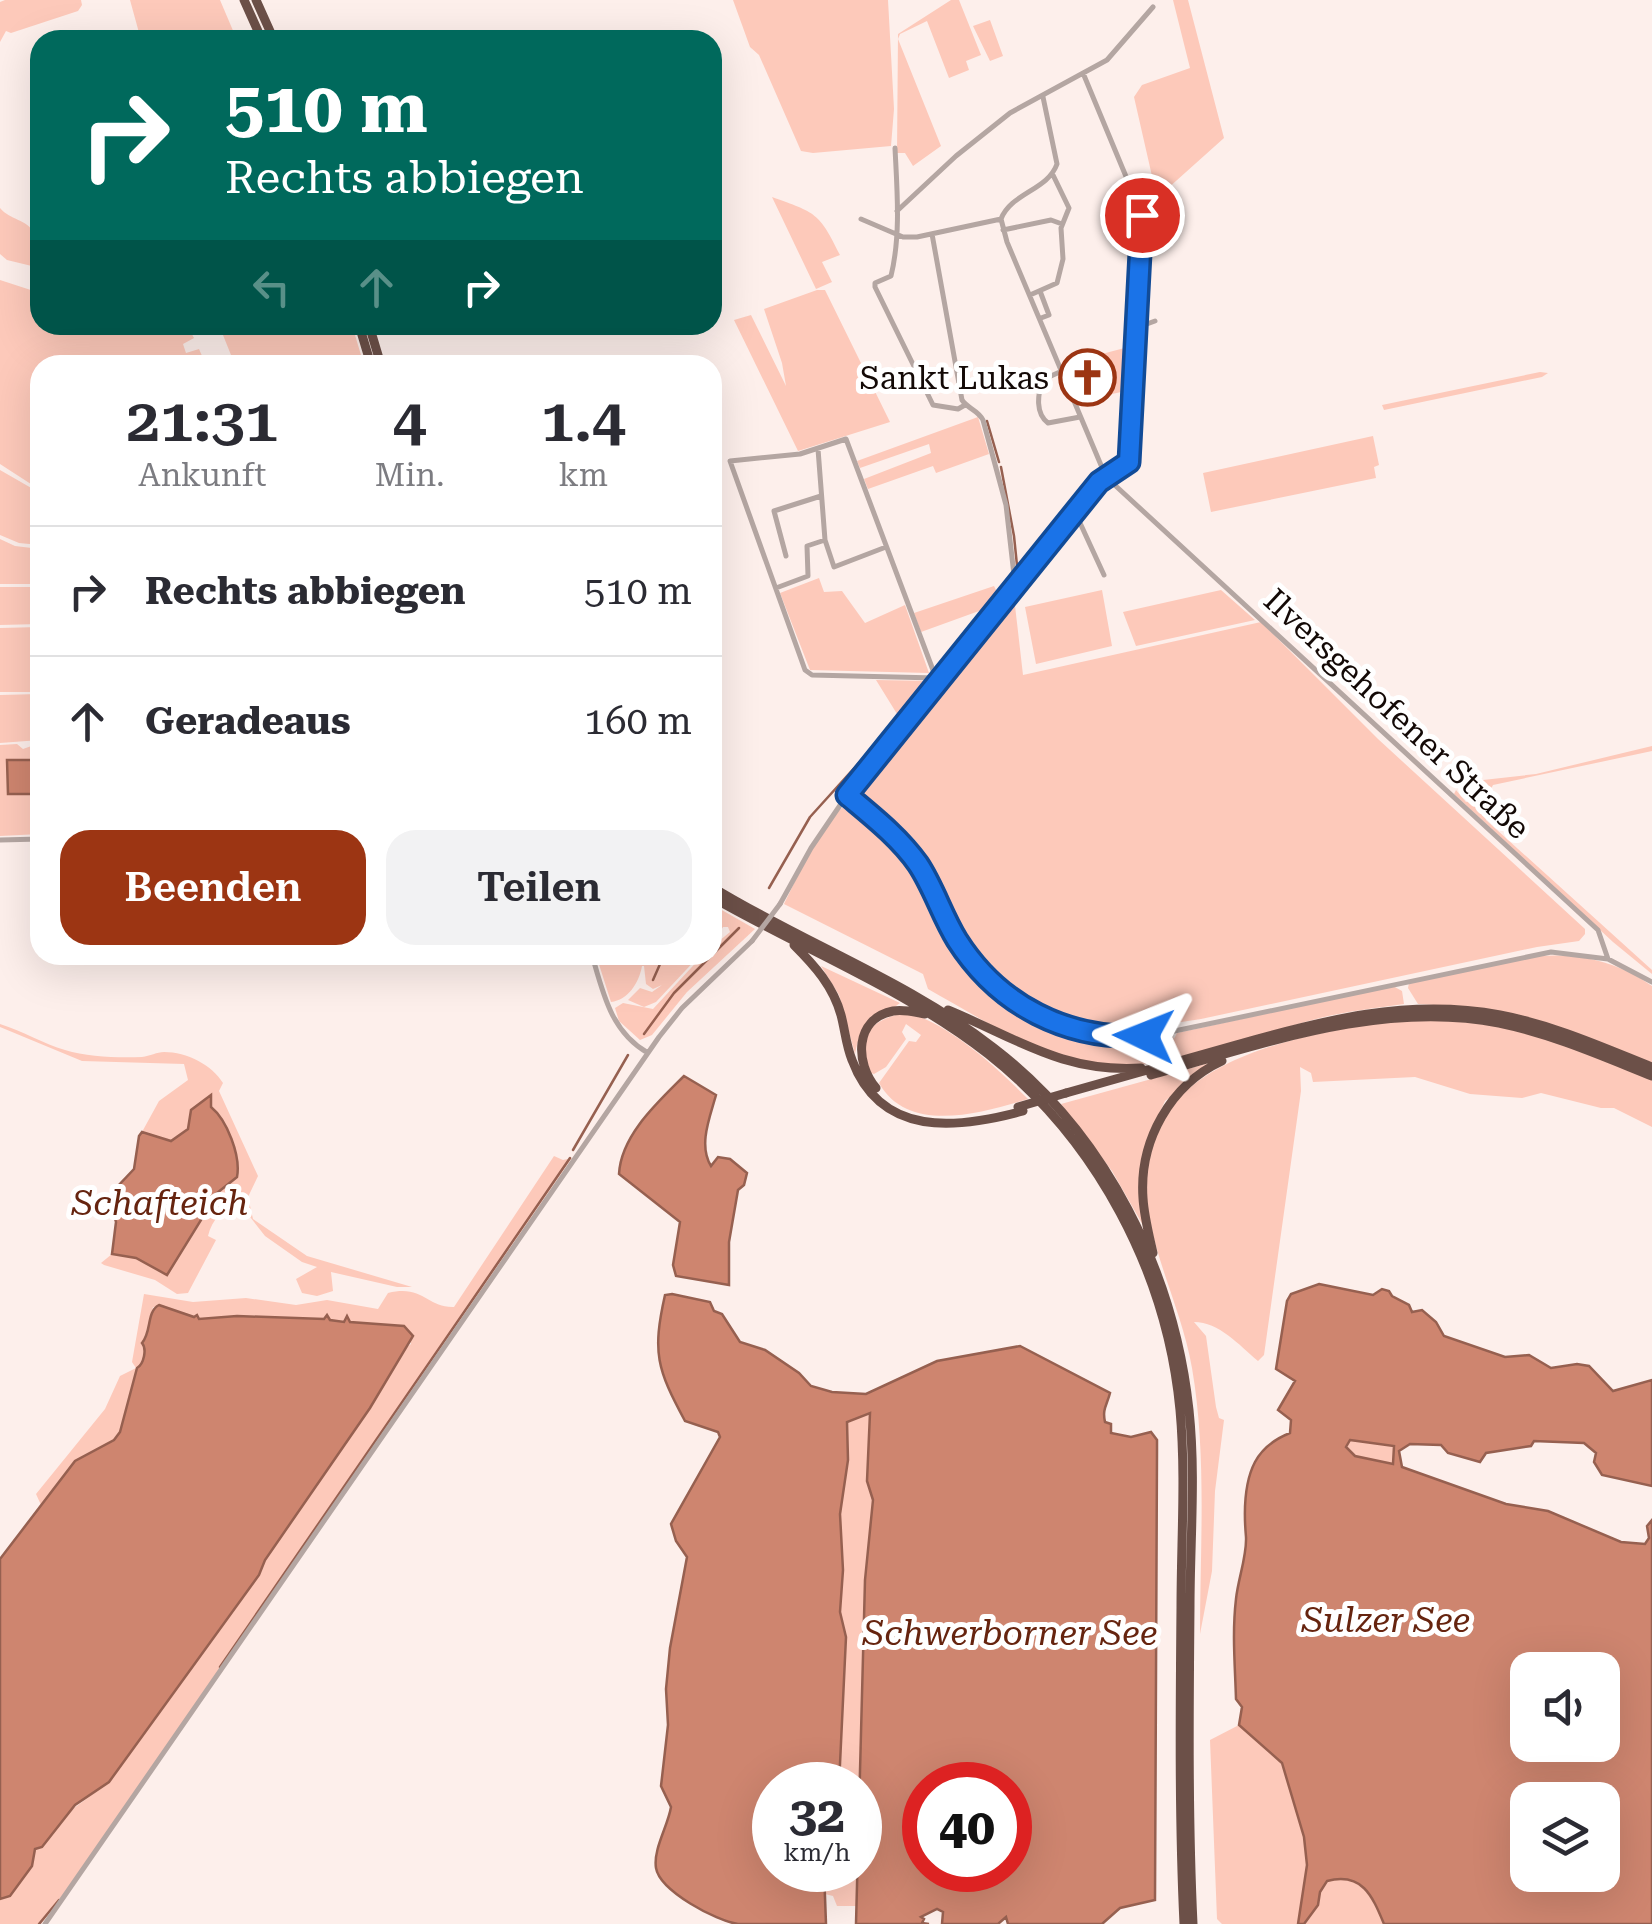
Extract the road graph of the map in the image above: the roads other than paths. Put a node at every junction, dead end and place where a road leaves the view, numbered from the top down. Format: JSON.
{"nodes":[{"id":1,"x":244,"y":0,"type":"edge"},
{"id":2,"x":256,"y":0,"type":"edge"},
{"id":3,"x":1152,"y":6,"type":"dead end"},
{"id":4,"x":258,"y":30,"type":"edge"},
{"id":5,"x":270,"y":30,"type":"edge"},
{"id":6,"x":1084,"y":73,"type":"junction"},
{"id":7,"x":1066,"y":82,"type":"junction"},
{"id":8,"x":1090,"y":90,"type":"junction"},
{"id":9,"x":1044,"y":97,"type":"junction"},
{"id":10,"x":896,"y":148,"type":"dead end"},
{"id":11,"x":1053,"y":174,"type":"junction"},
{"id":12,"x":897,"y":211,"type":"junction"},
{"id":13,"x":1001,"y":219,"type":"junction"},
{"id":14,"x":861,"y":220,"type":"dead end"},
{"id":15,"x":1062,"y":224,"type":"junction"},
{"id":16,"x":1004,"y":230,"type":"junction"},
{"id":17,"x":932,"y":234,"type":"junction"},
{"id":18,"x":898,"y":235,"type":"junction"},
{"id":19,"x":1040,"y":292,"type":"junction"},
{"id":20,"x":1030,"y":295,"type":"junction"},
{"id":21,"x":1040,"y":318,"type":"junction"},
{"id":22,"x":1155,"y":320,"type":"dead end"},
{"id":23,"x":1136,"y":328,"type":"junction"},
{"id":24,"x":1062,"y":371,"type":"junction"},
{"id":25,"x":965,"y":405,"type":"junction"},
{"id":26,"x":1080,"y":416,"type":"junction"},
{"id":27,"x":818,"y":450,"type":"junction"},
{"id":28,"x":1106,"y":477,"type":"junction"},
{"id":29,"x":821,"y":496,"type":"junction"},
{"id":30,"x":1075,"y":512,"type":"junction"},
{"id":31,"x":825,"y":540,"type":"junction"},
{"id":32,"x":886,"y":548,"type":"junction"},
{"id":33,"x":786,"y":556,"type":"dead end"},
{"id":34,"x":1104,"y":574,"type":"dead end"},
{"id":35,"x":1019,"y":583,"type":"junction"},
{"id":36,"x":775,"y":588,"type":"junction"},
{"id":37,"x":937,"y":679,"type":"junction"},
{"id":38,"x":847,"y":795,"type":"junction"},
{"id":39,"x":30,"y":839,"type":"edge"},
{"id":40,"x":0,"y":840,"type":"edge"},
{"id":41,"x":722,"y":893,"type":"edge"},
{"id":42,"x":722,"y":903,"type":"edge"},
{"id":43,"x":789,"y":940,"type":"junction"},
{"id":44,"x":1608,"y":959,"type":"junction"},
{"id":45,"x":595,"y":965,"type":"edge"},
{"id":46,"x":1652,"y":982,"type":"edge"},
{"id":47,"x":928,"y":1002,"type":"junction"},
{"id":48,"x":932,"y":1016,"type":"junction"},
{"id":49,"x":1245,"y":1051,"type":"junction"},
{"id":50,"x":648,"y":1053,"type":"junction"},
{"id":51,"x":1168,"y":1064,"type":"junction"},
{"id":52,"x":1652,"y":1067,"type":"edge"},
{"id":53,"x":1652,"y":1076,"type":"edge"},
{"id":54,"x":1068,"y":1096,"type":"junction"},
{"id":55,"x":1020,"y":1109,"type":"junction"},
{"id":56,"x":1156,"y":1270,"type":"junction"},
{"id":57,"x":45,"y":1924,"type":"edge"},
{"id":58,"x":1184,"y":1924,"type":"edge"},
{"id":59,"x":1192,"y":1924,"type":"edge"}],
"edges":[{"from":1,"to":4,"type":"highway"},
{"from":2,"to":5,"type":"highway"},
{"from":3,"to":6,"type":"street"},
{"from":6,"to":7,"type":"street"},
{"from":6,"to":8,"type":"street"},
{"from":7,"to":8,"type":"street"},
{"from":7,"to":9,"type":"street"},
{"from":8,"to":23,"type":"street"},
{"from":9,"to":11,"type":"street"},
{"from":9,"to":12,"type":"street"},
{"from":10,"to":12,"type":"street"},
{"from":11,"to":13,"type":"street"},
{"from":11,"to":15,"type":"street"},
{"from":12,"to":18,"type":"street"},
{"from":13,"to":16,"type":"street"},
{"from":13,"to":17,"type":"street"},
{"from":14,"to":18,"type":"street"},
{"from":15,"to":16,"type":"street"},
{"from":15,"to":19,"type":"street"},
{"from":16,"to":20,"type":"street"},
{"from":17,"to":18,"type":"street"},
{"from":17,"to":25,"type":"street"},
{"from":18,"to":25,"type":"street"},
{"from":19,"to":20,"type":"street"},
{"from":19,"to":21,"type":"street"},
{"from":20,"to":21,"type":"street"},
{"from":21,"to":24,"type":"street"},
{"from":22,"to":23,"type":"street"},
{"from":23,"to":28,"type":"street"},
{"from":24,"to":26,"type":"street"},
{"from":24,"to":26,"type":"street"},
{"from":25,"to":35,"type":"street"},
{"from":26,"to":28,"type":"street"},
{"from":27,"to":29,"type":"street"},
{"from":27,"to":32,"type":"street"},
{"from":27,"to":36,"type":"street"},
{"from":28,"to":30,"type":"street"},
{"from":28,"to":44,"type":"street","name":"Ilversgehofener Straße"},
{"from":29,"to":31,"type":"street"},
{"from":29,"to":33,"type":"street"},
{"from":30,"to":34,"type":"street"},
{"from":30,"to":35,"type":"street"},
{"from":31,"to":32,"type":"street"},
{"from":31,"to":36,"type":"street"},
{"from":32,"to":37,"type":"street"},
{"from":35,"to":37,"type":"street"},
{"from":36,"to":37,"type":"street"},
{"from":37,"to":38,"type":"street"},
{"from":38,"to":44,"type":"street"},
{"from":38,"to":50,"type":"street","bridge":true},
{"from":39,"to":40,"type":"street"},
{"from":41,"to":47,"type":"highway"},
{"from":42,"to":43,"type":"highway"},
{"from":43,"to":48,"type":"highway"},
{"from":43,"to":55,"type":"highway"},
{"from":44,"to":46,"type":"street"},
{"from":45,"to":50,"type":"street"},
{"from":47,"to":51,"type":"highway"},
{"from":47,"to":56,"type":"highway"},
{"from":48,"to":55,"type":"highway"},
{"from":48,"to":58,"type":"highway"},
{"from":49,"to":53,"type":"highway"},
{"from":49,"to":54,"type":"highway"},
{"from":49,"to":56,"type":"highway"},
{"from":50,"to":57,"type":"street"},
{"from":51,"to":52,"type":"highway"},
{"from":51,"to":54,"type":"highway"},
{"from":54,"to":55,"type":"highway","bridge":true},
{"from":56,"to":59,"type":"highway"}]}
